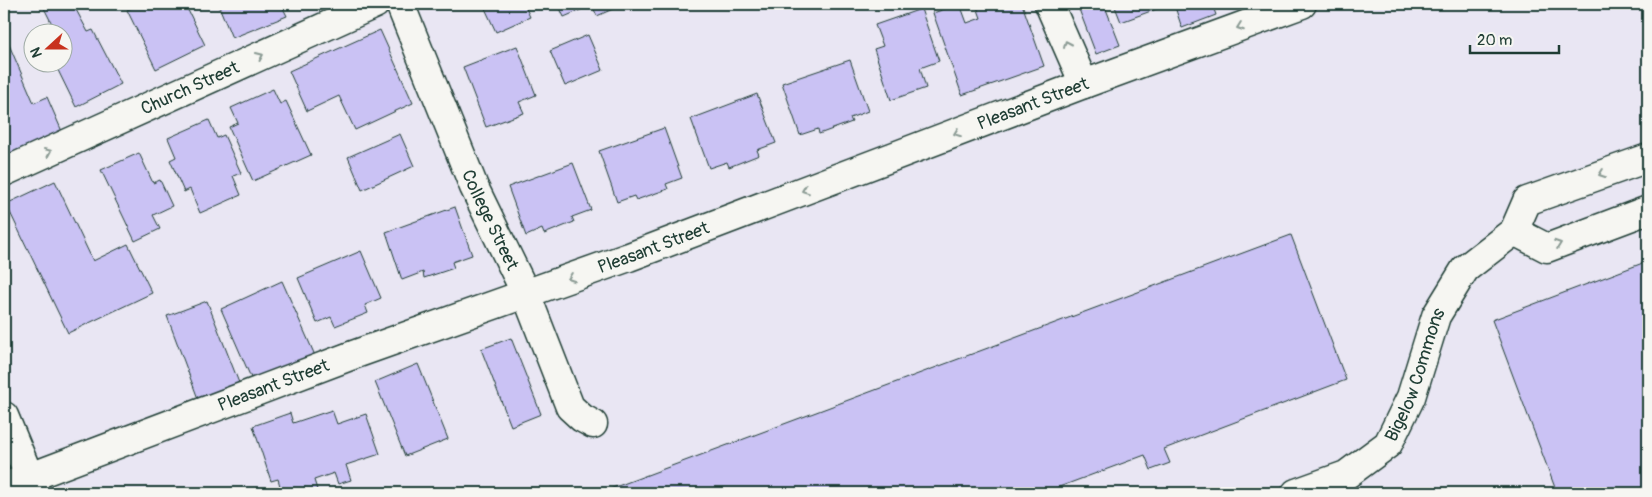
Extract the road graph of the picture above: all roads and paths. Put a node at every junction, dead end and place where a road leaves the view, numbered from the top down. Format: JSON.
{"nodes":[{"id":1,"x":375,"y":4,"type":"edge"},
{"id":2,"x":400,"y":4,"type":"edge"},
{"id":3,"x":1049,"y":4,"type":"edge"},
{"id":4,"x":1302,"y":4,"type":"edge"},
{"id":5,"x":1084,"y":84,"type":"junction"},
{"id":6,"x":1648,"y":158,"type":"edge"},
{"id":7,"x":4,"y":172,"type":"edge"},
{"id":8,"x":1648,"y":210,"type":"edge"},
{"id":9,"x":1514,"y":231,"type":"junction"},
{"id":10,"x":526,"y":294,"type":"junction"},
{"id":11,"x":4,"y":416,"type":"edge"},
{"id":12,"x":593,"y":424,"type":"dead end"},
{"id":13,"x":33,"y":485,"type":"edge"},
{"id":14,"x":4,"y":487,"type":"edge"},
{"id":15,"x":1296,"y":493,"type":"edge"}],
"edges":[{"from":7,"to":1,"type":"street","name":"Church Street","one_way":true},
{"from":2,"to":10,"type":"street","name":"College Street"},
{"from":5,"to":3,"type":"street","one_way":true},
{"from":4,"to":5,"type":"street","name":"Pleasant Street","one_way":true},
{"from":5,"to":10,"type":"street","name":"Pleasant Street","one_way":true},
{"from":6,"to":9,"type":"street","name":"Bigelow Commons","one_way":true},
{"from":9,"to":8,"type":"street","one_way":true},
{"from":9,"to":15,"type":"street","name":"Bigelow Commons"},
{"from":10,"to":12,"type":"street","name":"College Street"},
{"from":10,"to":13,"type":"street","name":"Pleasant Street"},
{"from":11,"to":13,"type":"street"},
{"from":13,"to":14,"type":"street","name":"Pleasant Street"}]}
